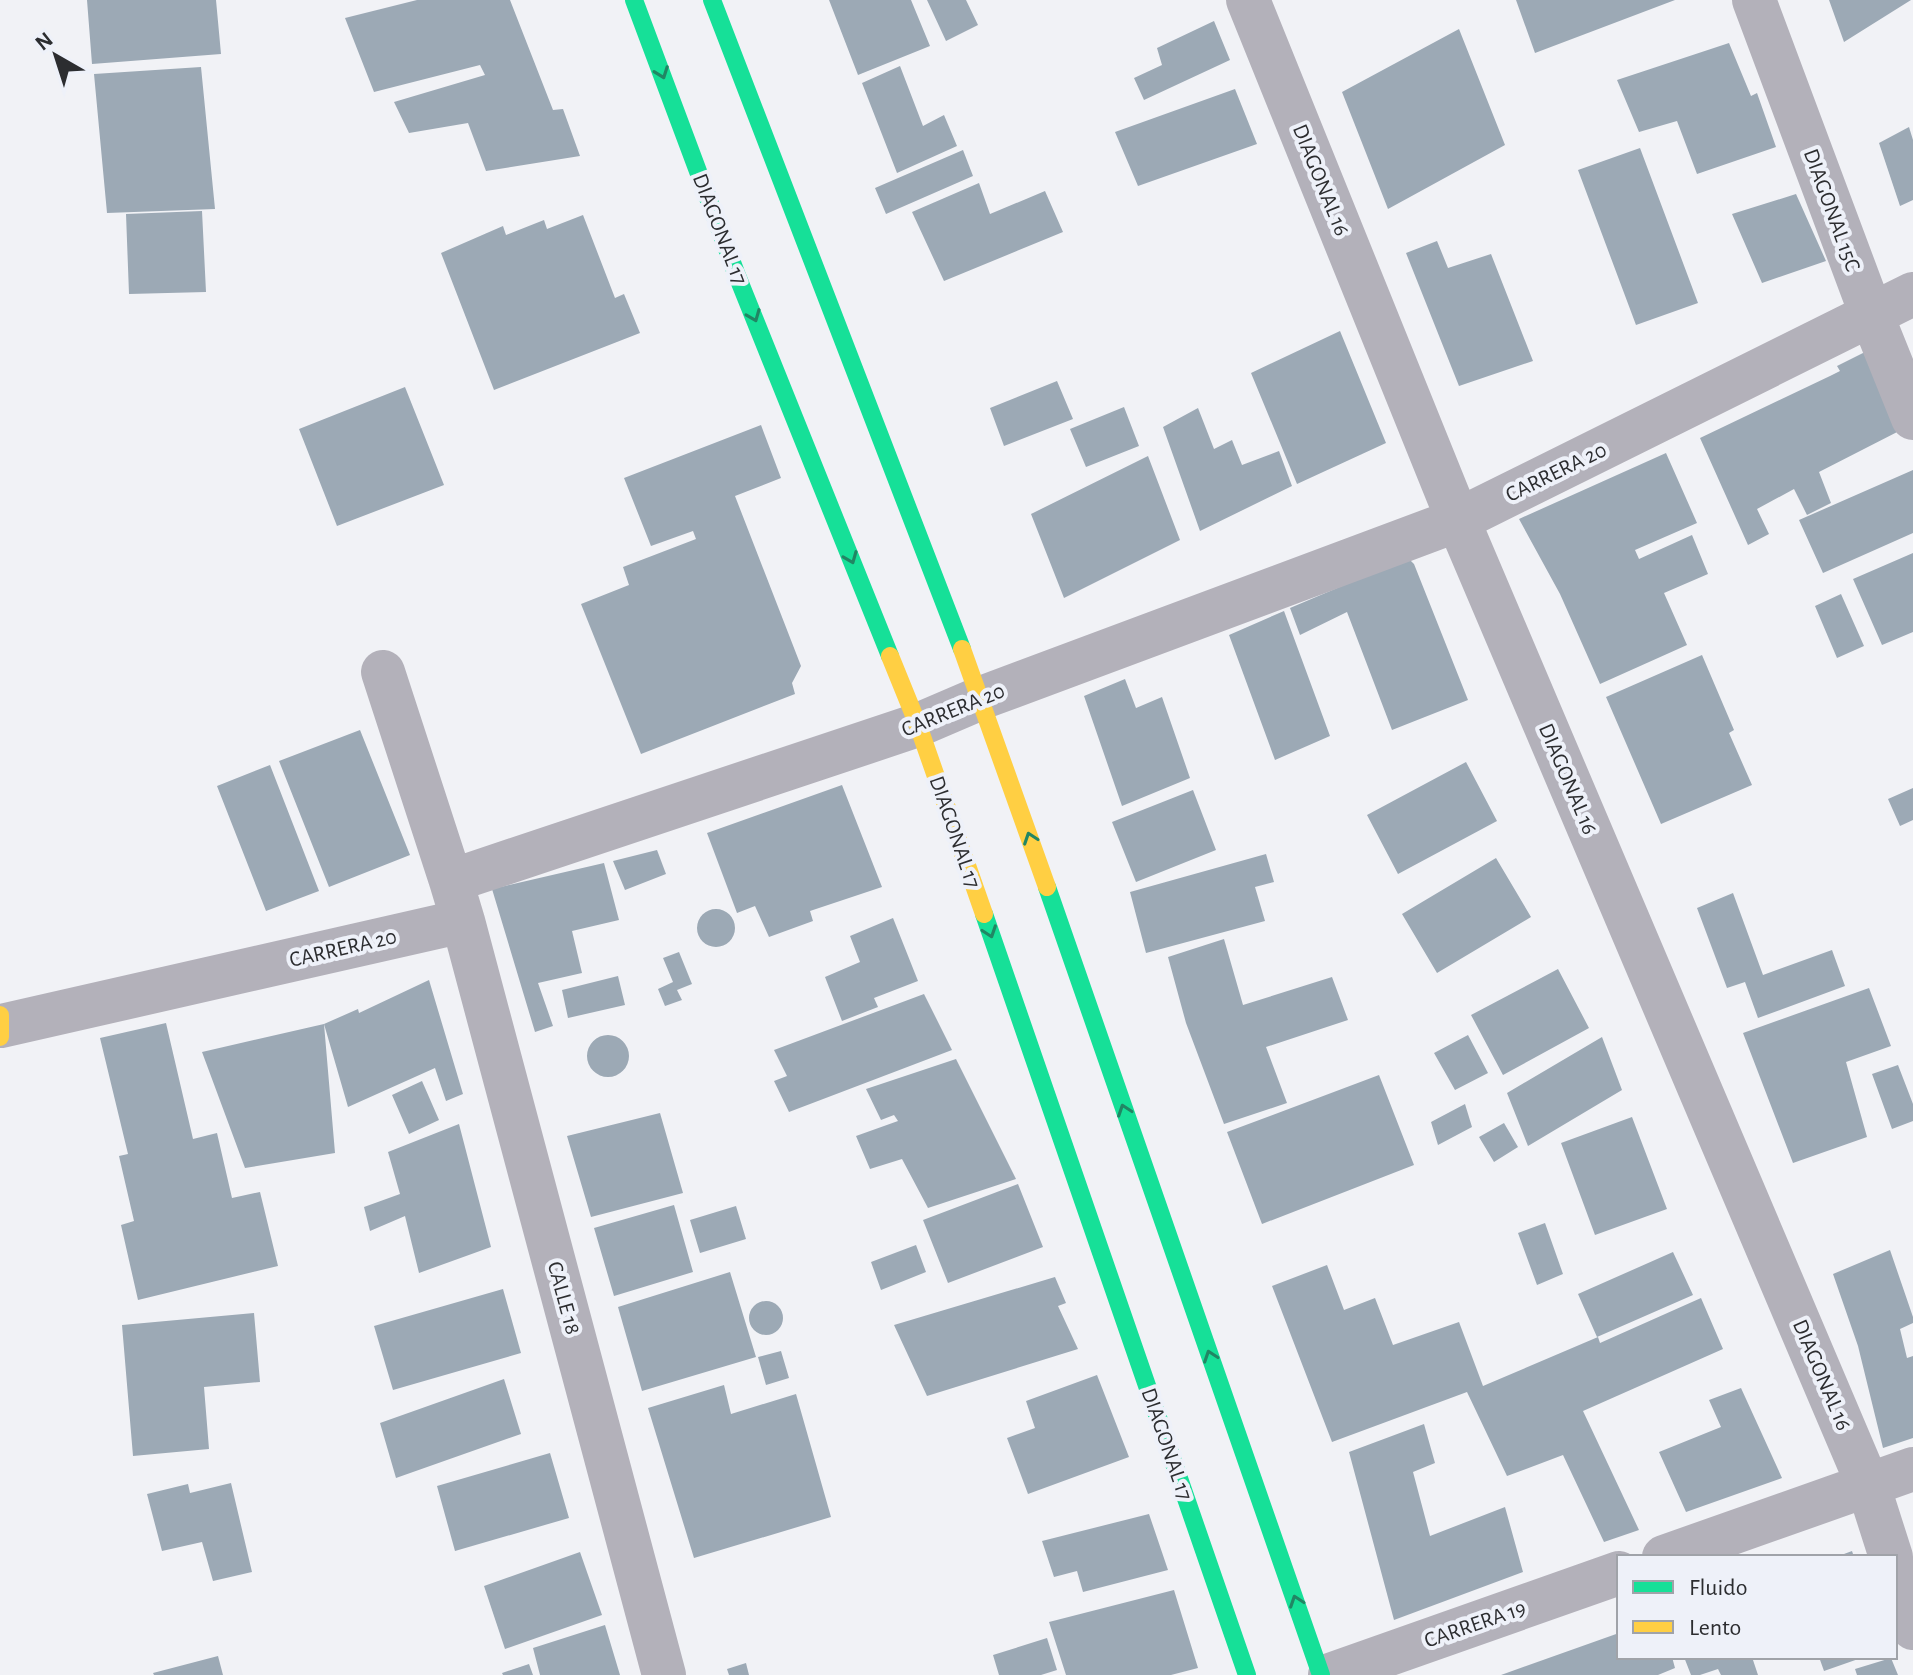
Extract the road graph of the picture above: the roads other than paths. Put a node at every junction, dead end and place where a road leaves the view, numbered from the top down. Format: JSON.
{"nodes":[{"id":1,"x":634,"y":0,"type":"edge"},
{"id":2,"x":712,"y":0,"type":"edge"},
{"id":3,"x":1248,"y":0,"type":"edge"},
{"id":4,"x":1754,"y":0,"type":"edge"},
{"id":5,"x":1913,"y":294,"type":"edge"},
{"id":6,"x":1872,"y":316,"type":"junction"},
{"id":7,"x":1913,"y":418,"type":"edge"},
{"id":8,"x":1458,"y":520,"type":"junction"},
{"id":9,"x":383,"y":672,"type":"dead end"},
{"id":10,"x":981,"y":698,"type":"junction"},
{"id":11,"x":918,"y":725,"type":"junction"},
{"id":12,"x":457,"y":901,"type":"junction"},
{"id":13,"x":0,"y":1015,"type":"edge"},
{"id":14,"x":1,"y":1026,"type":"edge"},
{"id":15,"x":0,"y":1037,"type":"edge"},
{"id":16,"x":1913,"y":1469,"type":"edge"},
{"id":17,"x":1868,"y":1485,"type":"junction"},
{"id":18,"x":1670,"y":1555,"type":"edge"},
{"id":19,"x":1890,"y":1555,"type":"edge"},
{"id":20,"x":1617,"y":1574,"type":"edge"},
{"id":21,"x":1897,"y":1576,"type":"edge"},
{"id":22,"x":1913,"y":1628,"type":"edge"},
{"id":23,"x":664,"y":1675,"type":"edge"},
{"id":24,"x":1247,"y":1675,"type":"edge"},
{"id":25,"x":1321,"y":1675,"type":"edge"},
{"id":26,"x":1330,"y":1675,"type":"edge"}],
"edges":[{"from":1,"to":11,"type":"main road","name":"DIAGONAL 17","one_way":true},
{"from":2,"to":10,"type":"main road"},
{"from":3,"to":8,"type":"street","name":"DIAGONAL 16"},
{"from":4,"to":6,"type":"street","name":"DIAGONAL 15C"},
{"from":5,"to":6,"type":"street","name":"CARRERA 20"},
{"from":6,"to":7,"type":"street","name":"DIAGONAL 15C"},
{"from":6,"to":8,"type":"street","name":"CARRERA 20"},
{"from":8,"to":10,"type":"street","name":"CARRERA 20"},
{"from":8,"to":17,"type":"street","name":"DIAGONAL 16"},
{"from":9,"to":12,"type":"street","name":"CALLE 18"},
{"from":10,"to":11,"type":"street","name":"CARRERA 20"},
{"from":25,"to":10,"type":"main road","one_way":true},
{"from":11,"to":12,"type":"street","name":"CARRERA 20"},
{"from":11,"to":24,"type":"main road","name":"DIAGONAL 17","one_way":true},
{"from":12,"to":14,"type":"street","name":"CARRERA 20"},
{"from":12,"to":23,"type":"street","name":"CALLE 18"},
{"from":13,"to":14,"type":"main road"},
{"from":14,"to":15,"type":"main road"},
{"from":16,"to":17,"type":"street"},
{"from":17,"to":18,"type":"street"},
{"from":17,"to":19,"type":"street","name":"DIAGONAL 16"},
{"from":20,"to":26,"type":"street","name":"CARRERA 19"},
{"from":21,"to":22,"type":"street"}]}
